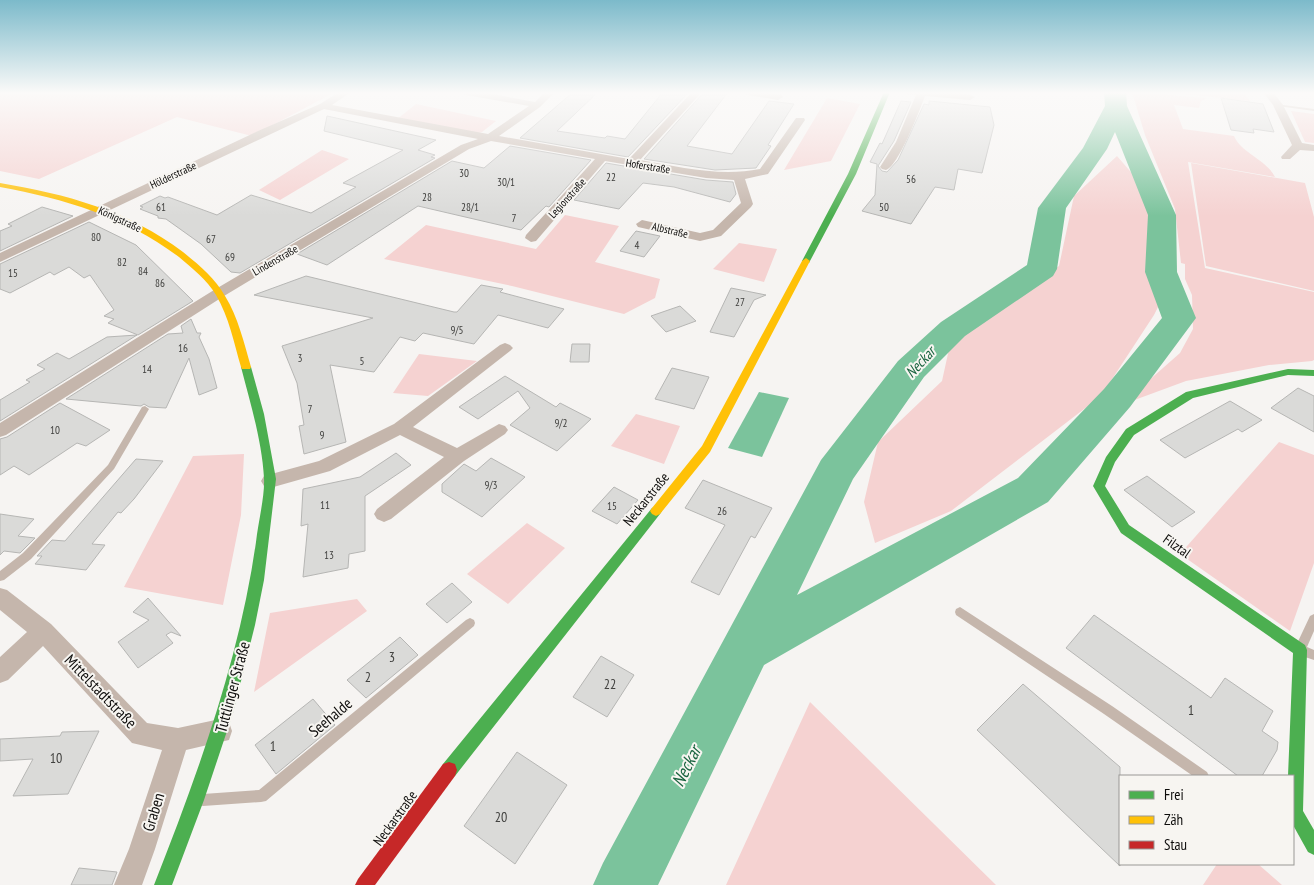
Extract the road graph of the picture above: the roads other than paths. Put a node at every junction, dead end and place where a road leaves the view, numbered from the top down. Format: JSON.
{"nodes":[{"id":1,"x":261,"y":133,"type":"edge"},
{"id":2,"x":465,"y":133,"type":"edge"},
{"id":3,"x":497,"y":133,"type":"edge"},
{"id":4,"x":659,"y":133,"type":"edge"},
{"id":5,"x":791,"y":133,"type":"edge"},
{"id":6,"x":869,"y":133,"type":"edge"},
{"id":7,"x":905,"y":133,"type":"edge"},
{"id":8,"x":1292,"y":133,"type":"edge"},
{"id":9,"x":490,"y":138,"type":"junction"},
{"id":10,"x":901,"y":142,"type":"junction"},
{"id":11,"x":914,"y":144,"type":"dead end"},
{"id":12,"x":1298,"y":146,"type":"junction"},
{"id":13,"x":1314,"y":148,"type":"edge"},
{"id":14,"x":602,"y":157,"type":"junction"},
{"id":15,"x":1286,"y":157,"type":"dead end"},
{"id":16,"x":631,"y":163,"type":"junction"},
{"id":17,"x":886,"y":167,"type":"dead end"},
{"id":18,"x":739,"y":177,"type":"junction"},
{"id":19,"x":0,"y":185,"type":"edge"},
{"id":20,"x":100,"y":209,"type":"junction"},
{"id":21,"x":642,"y":224,"type":"dead end"},
{"id":22,"x":531,"y":238,"type":"dead end"},
{"id":23,"x":0,"y":258,"type":"edge"},
{"id":24,"x":219,"y":293,"type":"junction"},
{"id":25,"x":505,"y":348,"type":"dead end"},
{"id":26,"x":1314,"y":373,"type":"edge"},
{"id":27,"x":145,"y":409,"type":"dead end"},
{"id":28,"x":400,"y":428,"type":"junction"},
{"id":29,"x":499,"y":430,"type":"dead end"},
{"id":30,"x":0,"y":431,"type":"edge"},
{"id":31,"x":458,"y":456,"type":"junction"},
{"id":32,"x":270,"y":481,"type":"junction"},
{"id":33,"x":384,"y":514,"type":"dead end"},
{"id":34,"x":0,"y":577,"type":"edge"},
{"id":35,"x":0,"y":597,"type":"edge"},
{"id":36,"x":960,"y":612,"type":"dead end"},
{"id":37,"x":1314,"y":619,"type":"edge"},
{"id":38,"x":470,"y":623,"type":"dead end"},
{"id":39,"x":43,"y":631,"type":"junction"},
{"id":40,"x":1300,"y":650,"type":"junction"},
{"id":41,"x":1314,"y":655,"type":"edge"},
{"id":42,"x":0,"y":672,"type":"edge"},
{"id":43,"x":220,"y":731,"type":"junction"},
{"id":44,"x":178,"y":740,"type":"junction"},
{"id":45,"x":1202,"y":775,"type":"edge"},
{"id":46,"x":196,"y":800,"type":"junction"},
{"id":47,"x":1294,"y":840,"type":"edge"},
{"id":48,"x":1314,"y":846,"type":"edge"},
{"id":49,"x":1314,"y":854,"type":"edge"},
{"id":50,"x":128,"y":885,"type":"edge"},
{"id":51,"x":163,"y":885,"type":"edge"},
{"id":52,"x":364,"y":885,"type":"edge"}],
"edges":[{"from":1,"to":20,"type":"street","name":"Hölderstraße"},
{"from":2,"to":9,"type":"street","name":"Hoferstraße"},
{"from":3,"to":9,"type":"street","name":"Lindenstraße"},
{"from":4,"to":16,"type":"street"},
{"from":5,"to":18,"type":"street","name":"Hoferstraße"},
{"from":6,"to":52,"type":"street","name":"Neckarstraße"},
{"from":7,"to":10,"type":"street"},
{"from":8,"to":12,"type":"street"},
{"from":9,"to":14,"type":"street","name":"Hoferstraße"},
{"from":9,"to":24,"type":"street","name":"Lindenstraße"},
{"from":10,"to":11,"type":"street"},
{"from":10,"to":17,"type":"street"},
{"from":12,"to":13,"type":"street"},
{"from":12,"to":15,"type":"street"},
{"from":14,"to":16,"type":"street","name":"Hoferstraße"},
{"from":14,"to":22,"type":"street","name":"Legionstraße"},
{"from":16,"to":18,"type":"street","name":"Hoferstraße"},
{"from":18,"to":21,"type":"street","name":"Albstraße"},
{"from":19,"to":20,"type":"street","name":"Königstraße"},
{"from":20,"to":23,"type":"street","name":"Hölderstraße"},
{"from":20,"to":24,"type":"street","name":"Königstraße"},
{"from":24,"to":30,"type":"street","name":"Lindenstraße"},
{"from":24,"to":32,"type":"street","name":"Tuttlinger Straße"},
{"from":25,"to":28,"type":"street"},
{"from":26,"to":40,"type":"street","name":"Filztal"},
{"from":27,"to":34,"type":"lane"},
{"from":28,"to":31,"type":"street"},
{"from":28,"to":32,"type":"street"},
{"from":29,"to":31,"type":"street"},
{"from":31,"to":33,"type":"street"},
{"from":32,"to":43,"type":"street","name":"Tuttlinger Straße"},
{"from":35,"to":39,"type":"street","name":"Mittelstadtstraße"},
{"from":36,"to":45,"type":"lane"},
{"from":37,"to":40,"type":"lane"},
{"from":38,"to":46,"type":"lane","name":"Seehalde"},
{"from":39,"to":42,"type":"street"},
{"from":39,"to":44,"type":"street","name":"Mittelstadtstraße"},
{"from":40,"to":41,"type":"lane"},
{"from":40,"to":48,"type":"street"},
{"from":43,"to":44,"type":"street","name":"Mittelstadtstraße"},
{"from":43,"to":46,"type":"street","name":"Tuttlinger Straße"},
{"from":44,"to":50,"type":"street","name":"Graben"},
{"from":46,"to":51,"type":"street","name":"Tuttlinger Straße"},
{"from":47,"to":49,"type":"lane"}]}
